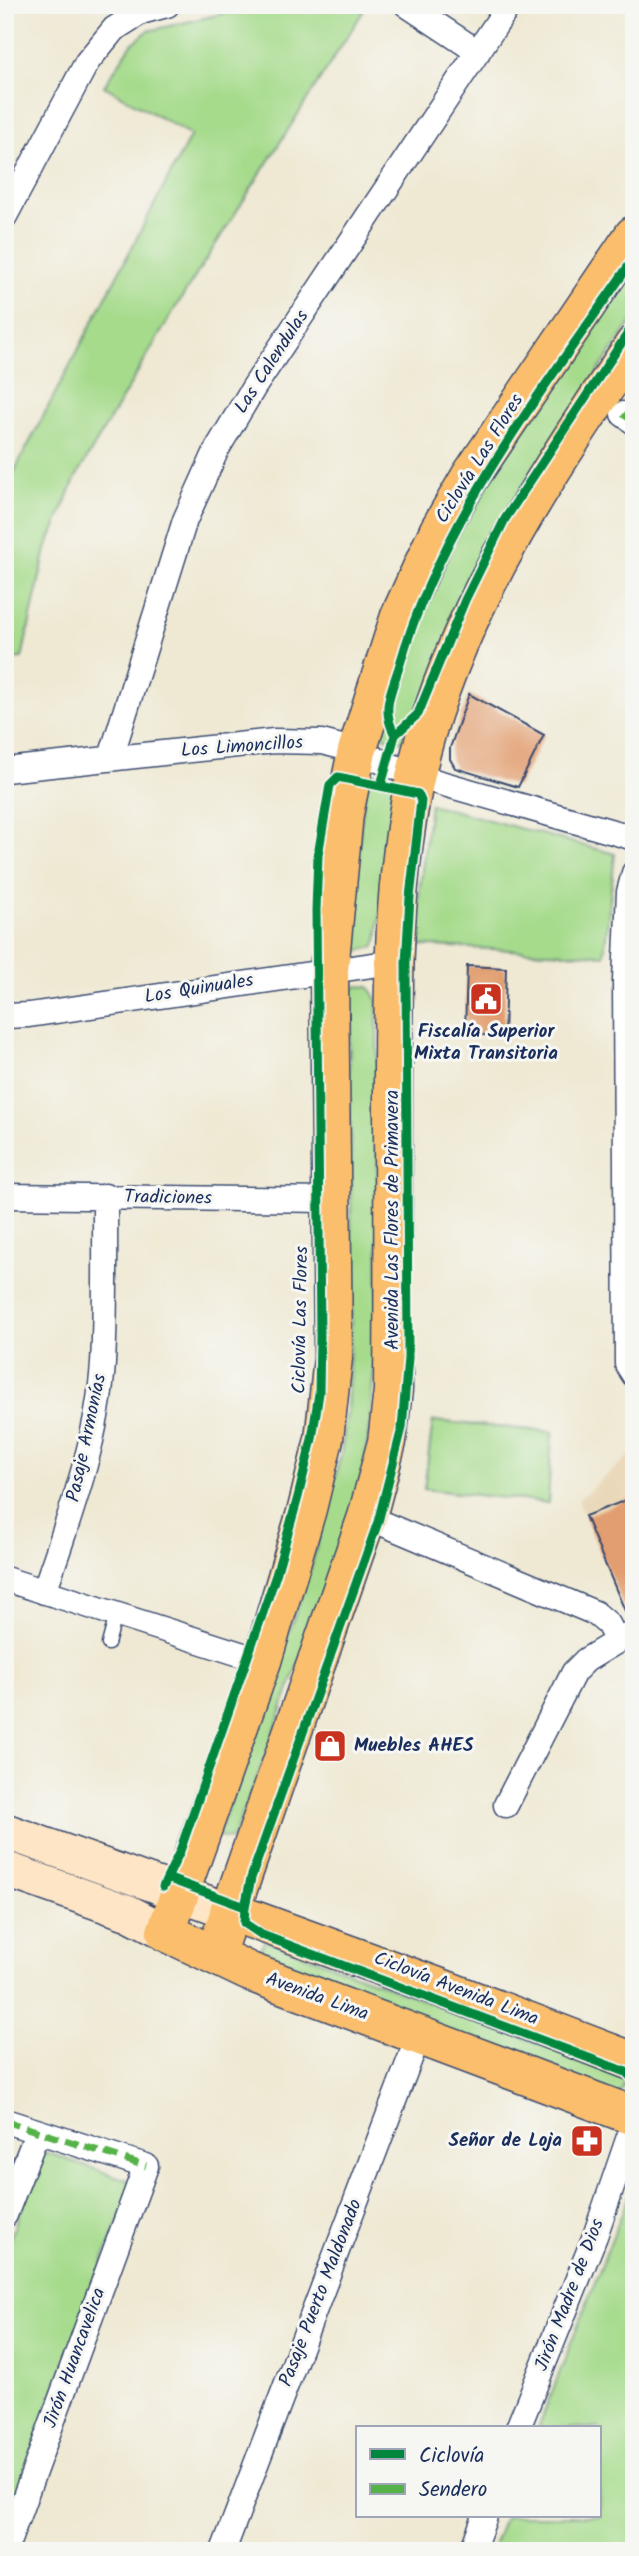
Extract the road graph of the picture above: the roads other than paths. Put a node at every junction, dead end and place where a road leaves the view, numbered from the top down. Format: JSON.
{"nodes":[{"id":1,"x":167,"y":5,"type":"edge"},
{"id":2,"x":407,"y":5,"type":"edge"},
{"id":3,"x":509,"y":5,"type":"edge"},
{"id":4,"x":478,"y":52,"type":"junction"},
{"id":5,"x":5,"y":216,"type":"edge"},
{"id":6,"x":634,"y":235,"type":"edge"},
{"id":7,"x":634,"y":345,"type":"edge"},
{"id":8,"x":357,"y":751,"type":"junction"},
{"id":9,"x":111,"y":757,"type":"junction"},
{"id":10,"x":5,"y":770,"type":"edge"},
{"id":11,"x":416,"y":776,"type":"junction"},
{"id":12,"x":634,"y":838,"type":"edge"},
{"id":13,"x":634,"y":873,"type":"edge"},
{"id":14,"x":631,"y":952,"type":"edge"},
{"id":15,"x":393,"y":962,"type":"junction"},
{"id":16,"x":329,"y":970,"type":"junction"},
{"id":17,"x":5,"y":1016,"type":"edge"},
{"id":18,"x":5,"y":1196,"type":"edge"},
{"id":19,"x":106,"y":1196,"type":"junction"},
{"id":20,"x":331,"y":1200,"type":"junction"},
{"id":21,"x":634,"y":1375,"type":"edge"},
{"id":22,"x":368,"y":1517,"type":"junction"},
{"id":23,"x":5,"y":1579,"type":"edge"},
{"id":24,"x":44,"y":1592,"type":"junction"},
{"id":25,"x":116,"y":1615,"type":"junction"},
{"id":26,"x":626,"y":1636,"type":"edge"},
{"id":27,"x":108,"y":1644,"type":"dead end"},
{"id":28,"x":262,"y":1661,"type":"junction"},
{"id":29,"x":506,"y":1805,"type":"dead end"},
{"id":30,"x":5,"y":1831,"type":"edge"},
{"id":31,"x":5,"y":1868,"type":"edge"},
{"id":32,"x":179,"y":1893,"type":"junction"},
{"id":33,"x":229,"y":1911,"type":"junction"},
{"id":34,"x":166,"y":1932,"type":"junction"},
{"id":35,"x":215,"y":1955,"type":"junction"},
{"id":36,"x":419,"y":2035,"type":"junction"},
{"id":37,"x":634,"y":2063,"type":"edge"},
{"id":38,"x":634,"y":2116,"type":"edge"},
{"id":39,"x":5,"y":2121,"type":"edge"},
{"id":40,"x":634,"y":2122,"type":"edge"},
{"id":41,"x":37,"y":2133,"type":"junction"},
{"id":42,"x":5,"y":2215,"type":"edge"},
{"id":43,"x":519,"y":2426,"type":"edge"},
{"id":44,"x":484,"y":2518,"type":"edge"},
{"id":45,"x":230,"y":2549,"type":"edge"},
{"id":46,"x":5,"y":2551,"type":"edge"},
{"id":47,"x":472,"y":2551,"type":"edge"}],
"edges":[{"from":1,"to":5,"type":"street"},
{"from":2,"to":4,"type":"street"},
{"from":3,"to":4,"type":"street","name":"Las Calendulas"},
{"from":4,"to":9,"type":"street","name":"Las Calendulas"},
{"from":6,"to":8,"type":"main road"},
{"from":7,"to":11,"type":"main road","name":"Avenida Las Flores de Primavera"},
{"from":8,"to":9,"type":"street","name":"Los Limoncillos"},
{"from":8,"to":11,"type":"street","name":"Los Limoncillos"},
{"from":8,"to":16,"type":"main road"},
{"from":9,"to":10,"type":"street","name":"Los Limoncillos"},
{"from":11,"to":12,"type":"street","name":"Los Limoncillos"},
{"from":11,"to":15,"type":"main road","name":"Avenida Las Flores de Primavera"},
{"from":13,"to":14,"type":"street"},
{"from":14,"to":21,"type":"street"},
{"from":15,"to":16,"type":"street","name":"Los Quinuales"},
{"from":15,"to":22,"type":"main road","name":"Avenida Las Flores de Primavera"},
{"from":16,"to":17,"type":"street","name":"Los Quinuales"},
{"from":16,"to":20,"type":"main road"},
{"from":18,"to":19,"type":"street","name":"Tradiciones"},
{"from":19,"to":20,"type":"street","name":"Tradiciones"},
{"from":19,"to":24,"type":"street","name":"Pasaje Armonías"},
{"from":20,"to":28,"type":"main road"},
{"from":22,"to":26,"type":"street"},
{"from":22,"to":33,"type":"main road","name":"Avenida Las Flores de Primavera"},
{"from":23,"to":24,"type":"street"},
{"from":24,"to":25,"type":"street"},
{"from":25,"to":27,"type":"lane"},
{"from":25,"to":28,"type":"street"},
{"from":26,"to":29,"type":"street"},
{"from":28,"to":32,"type":"main road"},
{"from":30,"to":32,"type":"main road"},
{"from":31,"to":34,"type":"main road","name":"Avenida Lima"},
{"from":32,"to":33,"type":"main road"},
{"from":32,"to":34,"type":"main road"},
{"from":33,"to":35,"type":"main road","name":"Avenida Las Flores de Primavera"},
{"from":33,"to":37,"type":"main road"},
{"from":34,"to":35,"type":"main road","name":"Avenida Lima"},
{"from":35,"to":36,"type":"main road","name":"Avenida Lima"},
{"from":36,"to":38,"type":"main road","name":"Avenida Lima"},
{"from":36,"to":45,"type":"street","name":"Pasaje Puerto Maldonado"},
{"from":39,"to":41,"type":"street"},
{"from":40,"to":43,"type":"street","name":"Jirón Madre de Dios"},
{"from":41,"to":42,"type":"street"},
{"from":41,"to":46,"type":"street","name":"Jirón Huancavelica"},
{"from":44,"to":47,"type":"street"}]}
